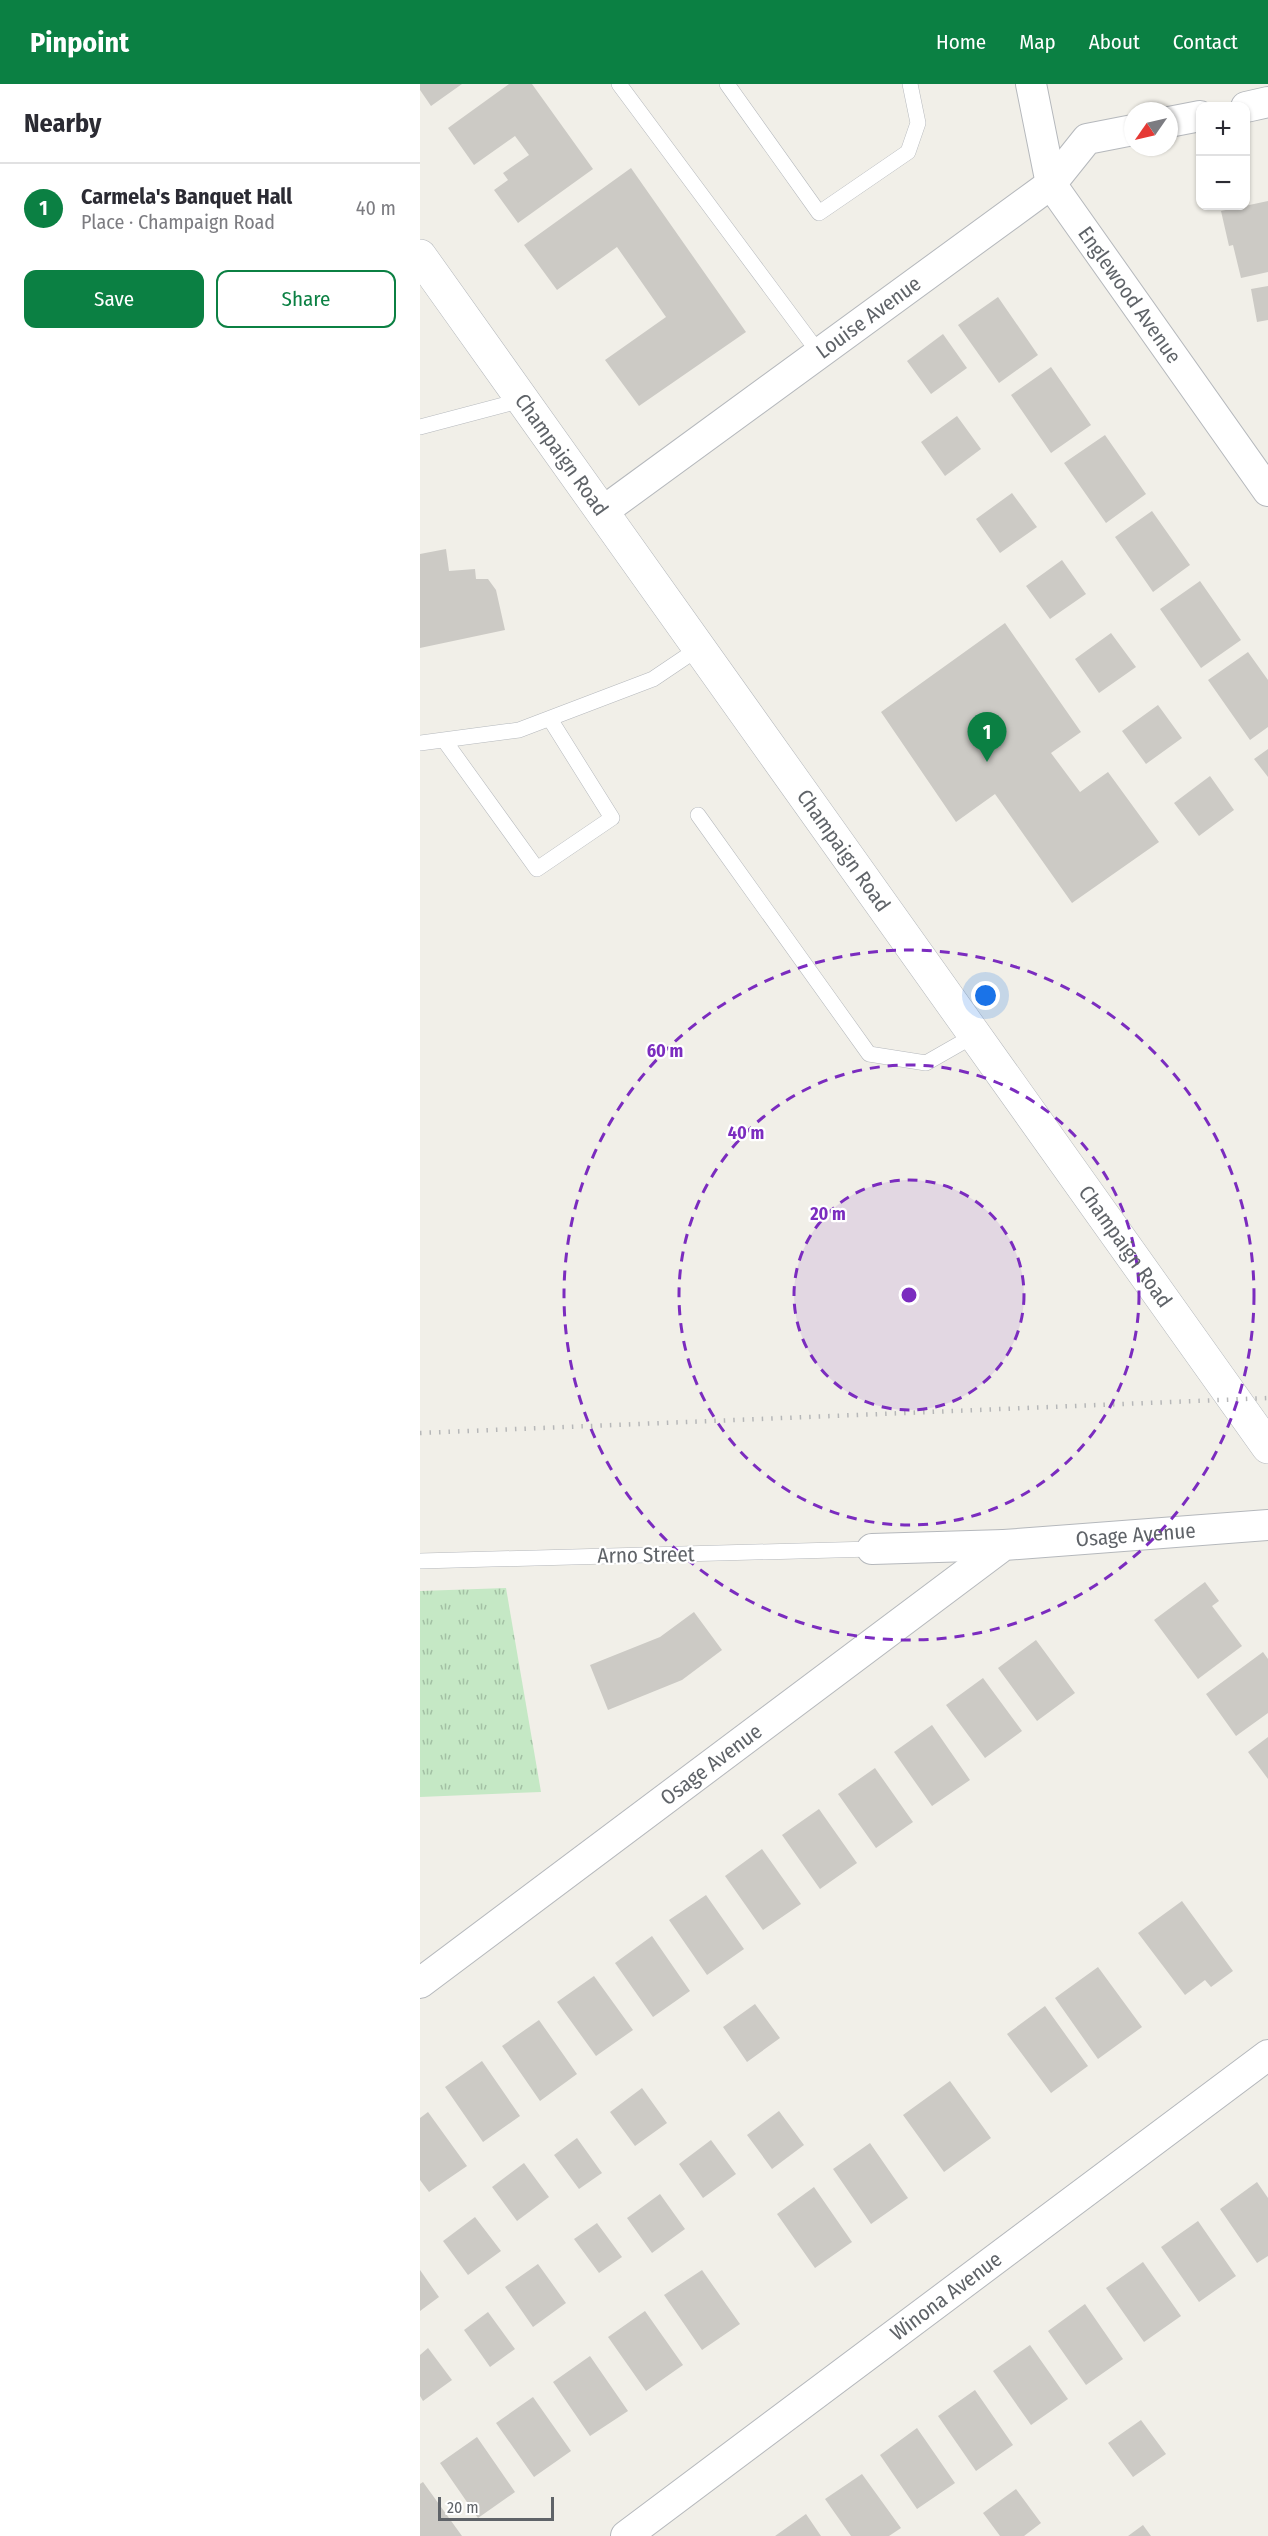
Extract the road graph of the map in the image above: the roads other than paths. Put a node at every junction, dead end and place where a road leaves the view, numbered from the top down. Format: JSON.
{"nodes":[{"id":1,"x":619,"y":84,"type":"edge"},
{"id":2,"x":727,"y":84,"type":"edge"},
{"id":3,"x":910,"y":84,"type":"edge"},
{"id":4,"x":1031,"y":84,"type":"edge"},
{"id":5,"x":1268,"y":102,"type":"edge"},
{"id":6,"x":1250,"y":106,"type":"edge"},
{"id":7,"x":1196,"y":117,"type":"edge"},
{"id":8,"x":1178,"y":120,"type":"edge"},
{"id":9,"x":1124,"y":132,"type":"edge"},
{"id":10,"x":1052,"y":184,"type":"junction"},
{"id":11,"x":420,"y":256,"type":"edge"},
{"id":12,"x":819,"y":353,"type":"junction"},
{"id":13,"x":522,"y":400,"type":"junction"},
{"id":14,"x":420,"y":427,"type":"edge"},
{"id":15,"x":1268,"y":491,"type":"edge"},
{"id":16,"x":602,"y":512,"type":"junction"},
{"id":17,"x":699,"y":648,"type":"junction"},
{"id":18,"x":550,"y":719,"type":"junction"},
{"id":19,"x":444,"y":740,"type":"junction"},
{"id":20,"x":420,"y":743,"type":"edge"},
{"id":21,"x":698,"y":815,"type":"dead end"},
{"id":22,"x":975,"y":1035,"type":"junction"},
{"id":23,"x":1268,"y":1447,"type":"edge"},
{"id":24,"x":1268,"y":1525,"type":"edge"},
{"id":25,"x":1004,"y":1545,"type":"junction"},
{"id":26,"x":872,"y":1549,"type":"joint"},
{"id":27,"x":420,"y":1561,"type":"edge"},
{"id":28,"x":420,"y":1983,"type":"edge"},
{"id":29,"x":1268,"y":2055,"type":"edge"},
{"id":30,"x":626,"y":2536,"type":"edge"}],
"edges":[{"from":1,"to":12,"type":"lane"},
{"from":2,"to":3,"type":"lane"},
{"from":4,"to":10,"type":"street","name":"Englewood Avenue"},
{"from":5,"to":6,"type":"street"},
{"from":7,"to":8,"type":"street"},
{"from":9,"to":10,"type":"street","name":"Louise Avenue"},
{"from":10,"to":12,"type":"street","name":"Louise Avenue"},
{"from":10,"to":15,"type":"street","name":"Englewood Avenue"},
{"from":11,"to":13,"type":"street","name":"Champaign Road"},
{"from":12,"to":16,"type":"street","name":"Louise Avenue"},
{"from":13,"to":14,"type":"lane"},
{"from":13,"to":16,"type":"street","name":"Champaign Road"},
{"from":16,"to":17,"type":"street","name":"Champaign Road"},
{"from":17,"to":18,"type":"lane"},
{"from":17,"to":22,"type":"street","name":"Champaign Road"},
{"from":18,"to":19,"type":"lane"},
{"from":18,"to":19,"type":"lane"},
{"from":19,"to":20,"type":"lane"},
{"from":21,"to":22,"type":"lane"},
{"from":22,"to":23,"type":"street","name":"Champaign Road"},
{"from":24,"to":25,"type":"street","name":"Osage Avenue"},
{"from":25,"to":26,"type":"street","name":"Osage Avenue"},
{"from":25,"to":28,"type":"street","name":"Osage Avenue"},
{"from":26,"to":27,"type":"lane","name":"Arno Street"},
{"from":29,"to":30,"type":"street","name":"Winona Avenue"}]}
